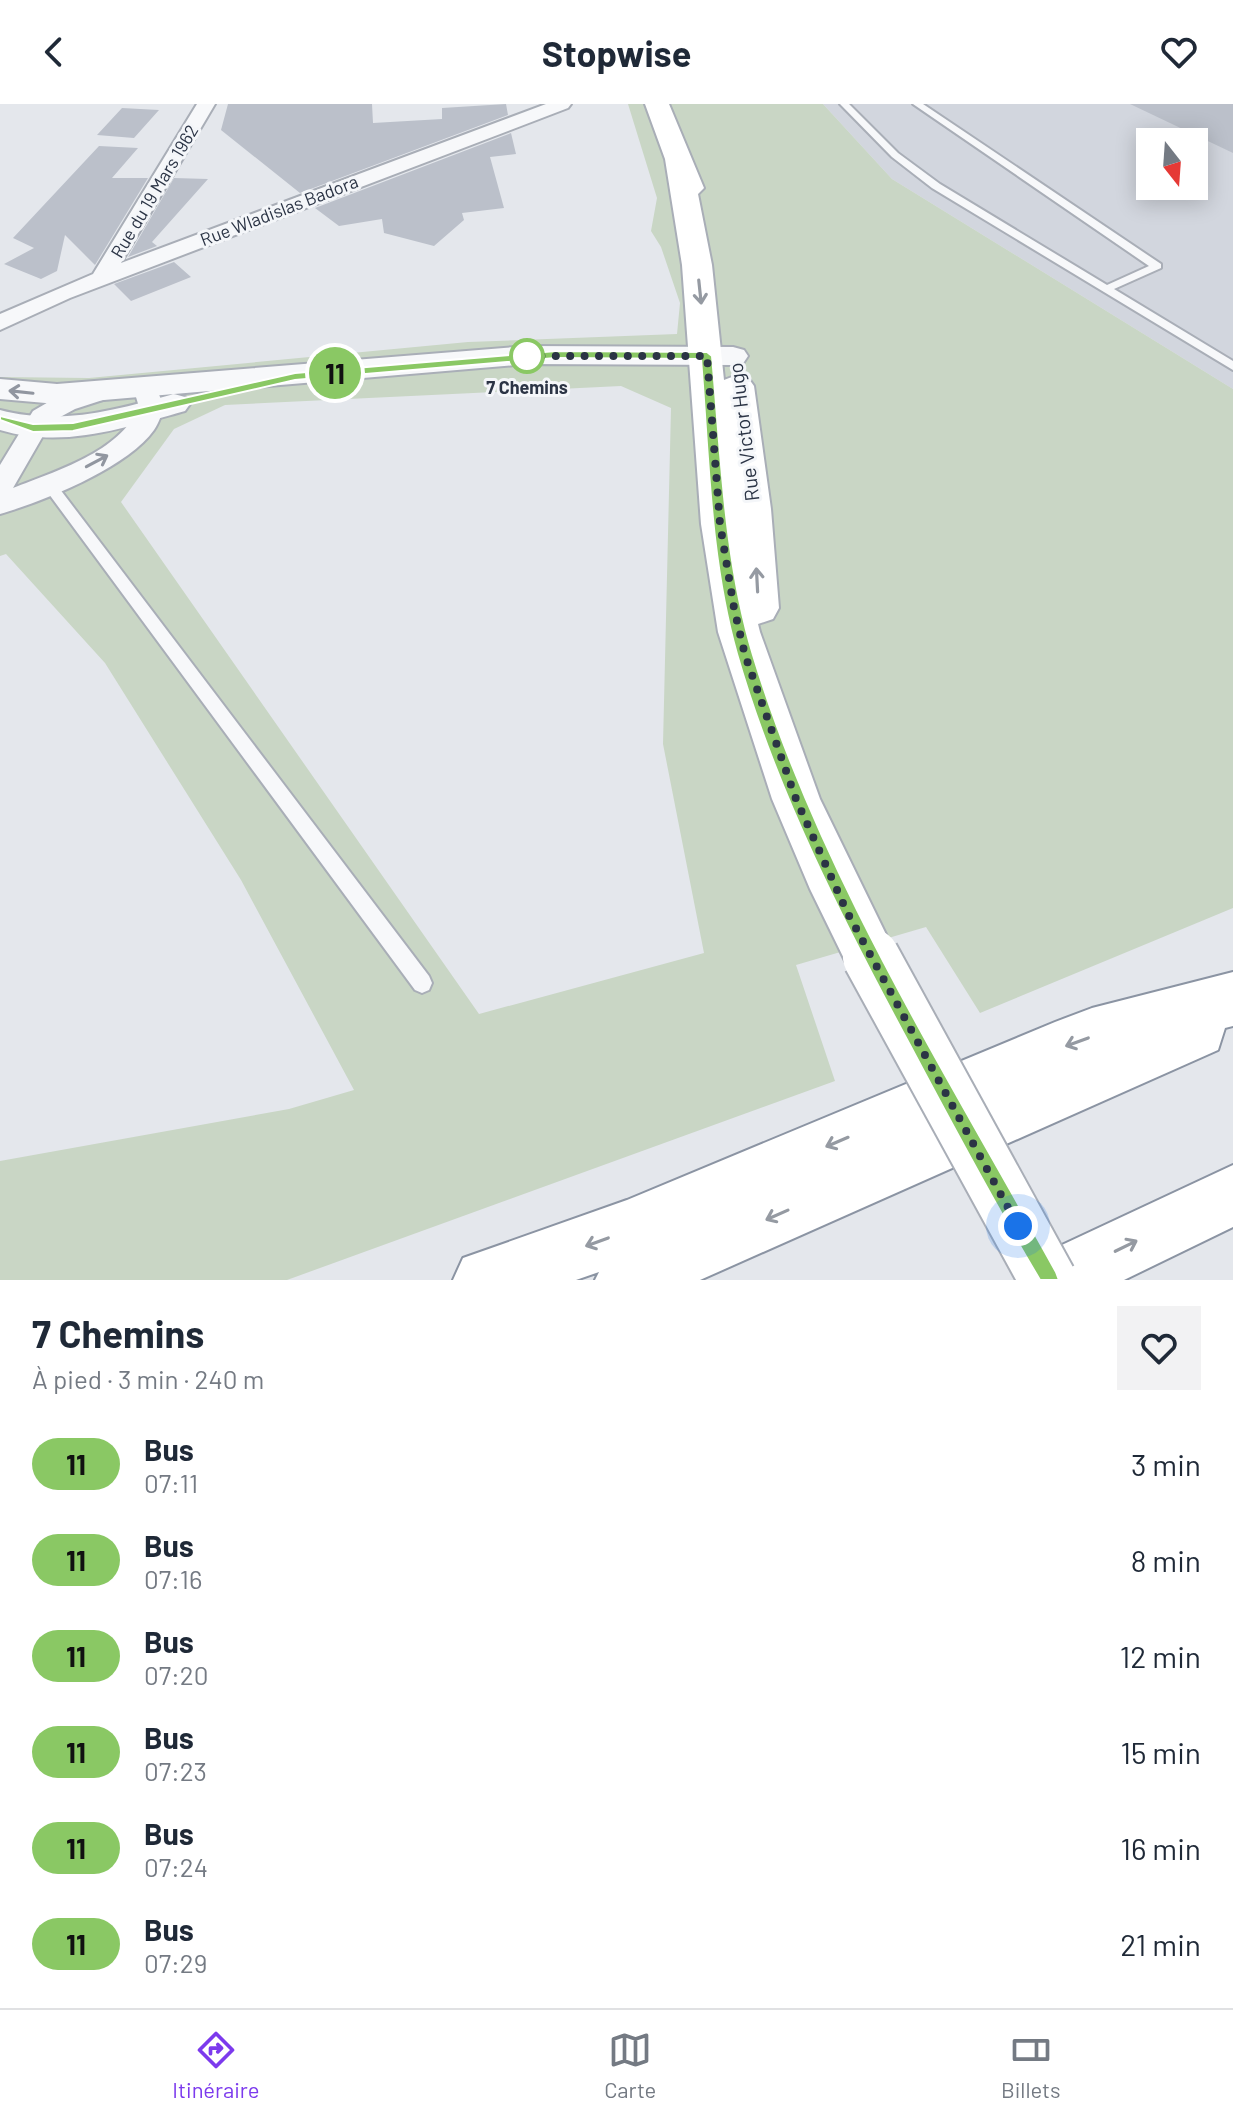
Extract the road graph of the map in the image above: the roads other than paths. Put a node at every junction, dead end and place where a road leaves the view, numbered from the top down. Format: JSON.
{"nodes":[{"id":1,"x":206,"y":104,"type":"edge"},
{"id":2,"x":562,"y":104,"type":"edge"},
{"id":3,"x":657,"y":104,"type":"edge"},
{"id":4,"x":844,"y":104,"type":"edge"},
{"id":5,"x":917,"y":104,"type":"edge"},
{"id":6,"x":102,"y":277,"type":"junction"},
{"id":7,"x":1106,"y":289,"type":"junction"},
{"id":8,"x":0,"y":323,"type":"edge"},
{"id":9,"x":720,"y":356,"type":"junction"},
{"id":10,"x":1233,"y":366,"type":"edge"},
{"id":11,"x":0,"y":389,"type":"edge"},
{"id":12,"x":109,"y":390,"type":"junction"},
{"id":13,"x":148,"y":399,"type":"junction"},
{"id":14,"x":0,"y":420,"type":"edge"},
{"id":15,"x":33,"y":428,"type":"junction"},
{"id":16,"x":48,"y":483,"type":"junction"},
{"id":17,"x":0,"y":487,"type":"edge"},
{"id":18,"x":0,"y":504,"type":"edge"},
{"id":19,"x":422,"y":983,"type":"dead end"},
{"id":20,"x":1233,"y":999,"type":"edge"},
{"id":21,"x":1233,"y":1015,"type":"edge"},
{"id":22,"x":1233,"y":1195,"type":"edge"},
{"id":23,"x":485,"y":1280,"type":"edge"},
{"id":24,"x":627,"y":1280,"type":"edge"},
{"id":25,"x":1048,"y":1280,"type":"edge"},
{"id":26,"x":1056,"y":1280,"type":"edge"}],
"edges":[{"from":1,"to":6,"type":"street","name":"Rue du 19 Mars 1962"},
{"from":2,"to":6,"type":"street","name":"Rue Wladislas Badora"},
{"from":3,"to":9,"type":"main road","name":"Rue Victor Hugo"},
{"from":4,"to":7,"type":"lane"},
{"from":5,"to":7,"type":"lane"},
{"from":6,"to":8,"type":"street","name":"Rue Wladislas Badora"},
{"from":7,"to":10,"type":"lane"},
{"from":9,"to":13,"type":"street"},
{"from":9,"to":25,"type":"main road","name":"Rue Victor Hugo","bridge":true},
{"from":12,"to":11,"type":"street","one_way":true},
{"from":12,"to":13,"type":"street"},
{"from":12,"to":15,"type":"street"},
{"from":13,"to":15,"type":"street"},
{"from":16,"to":13,"type":"street","one_way":true},
{"from":14,"to":15,"type":"street"},
{"from":15,"to":17,"type":"street"},
{"from":16,"to":18,"type":"street"},
{"from":16,"to":19,"type":"lane"},
{"from":20,"to":23,"type":"main road","one_way":true},
{"from":21,"to":24,"type":"main road","one_way":true},
{"from":26,"to":22,"type":"main road","one_way":true}]}
